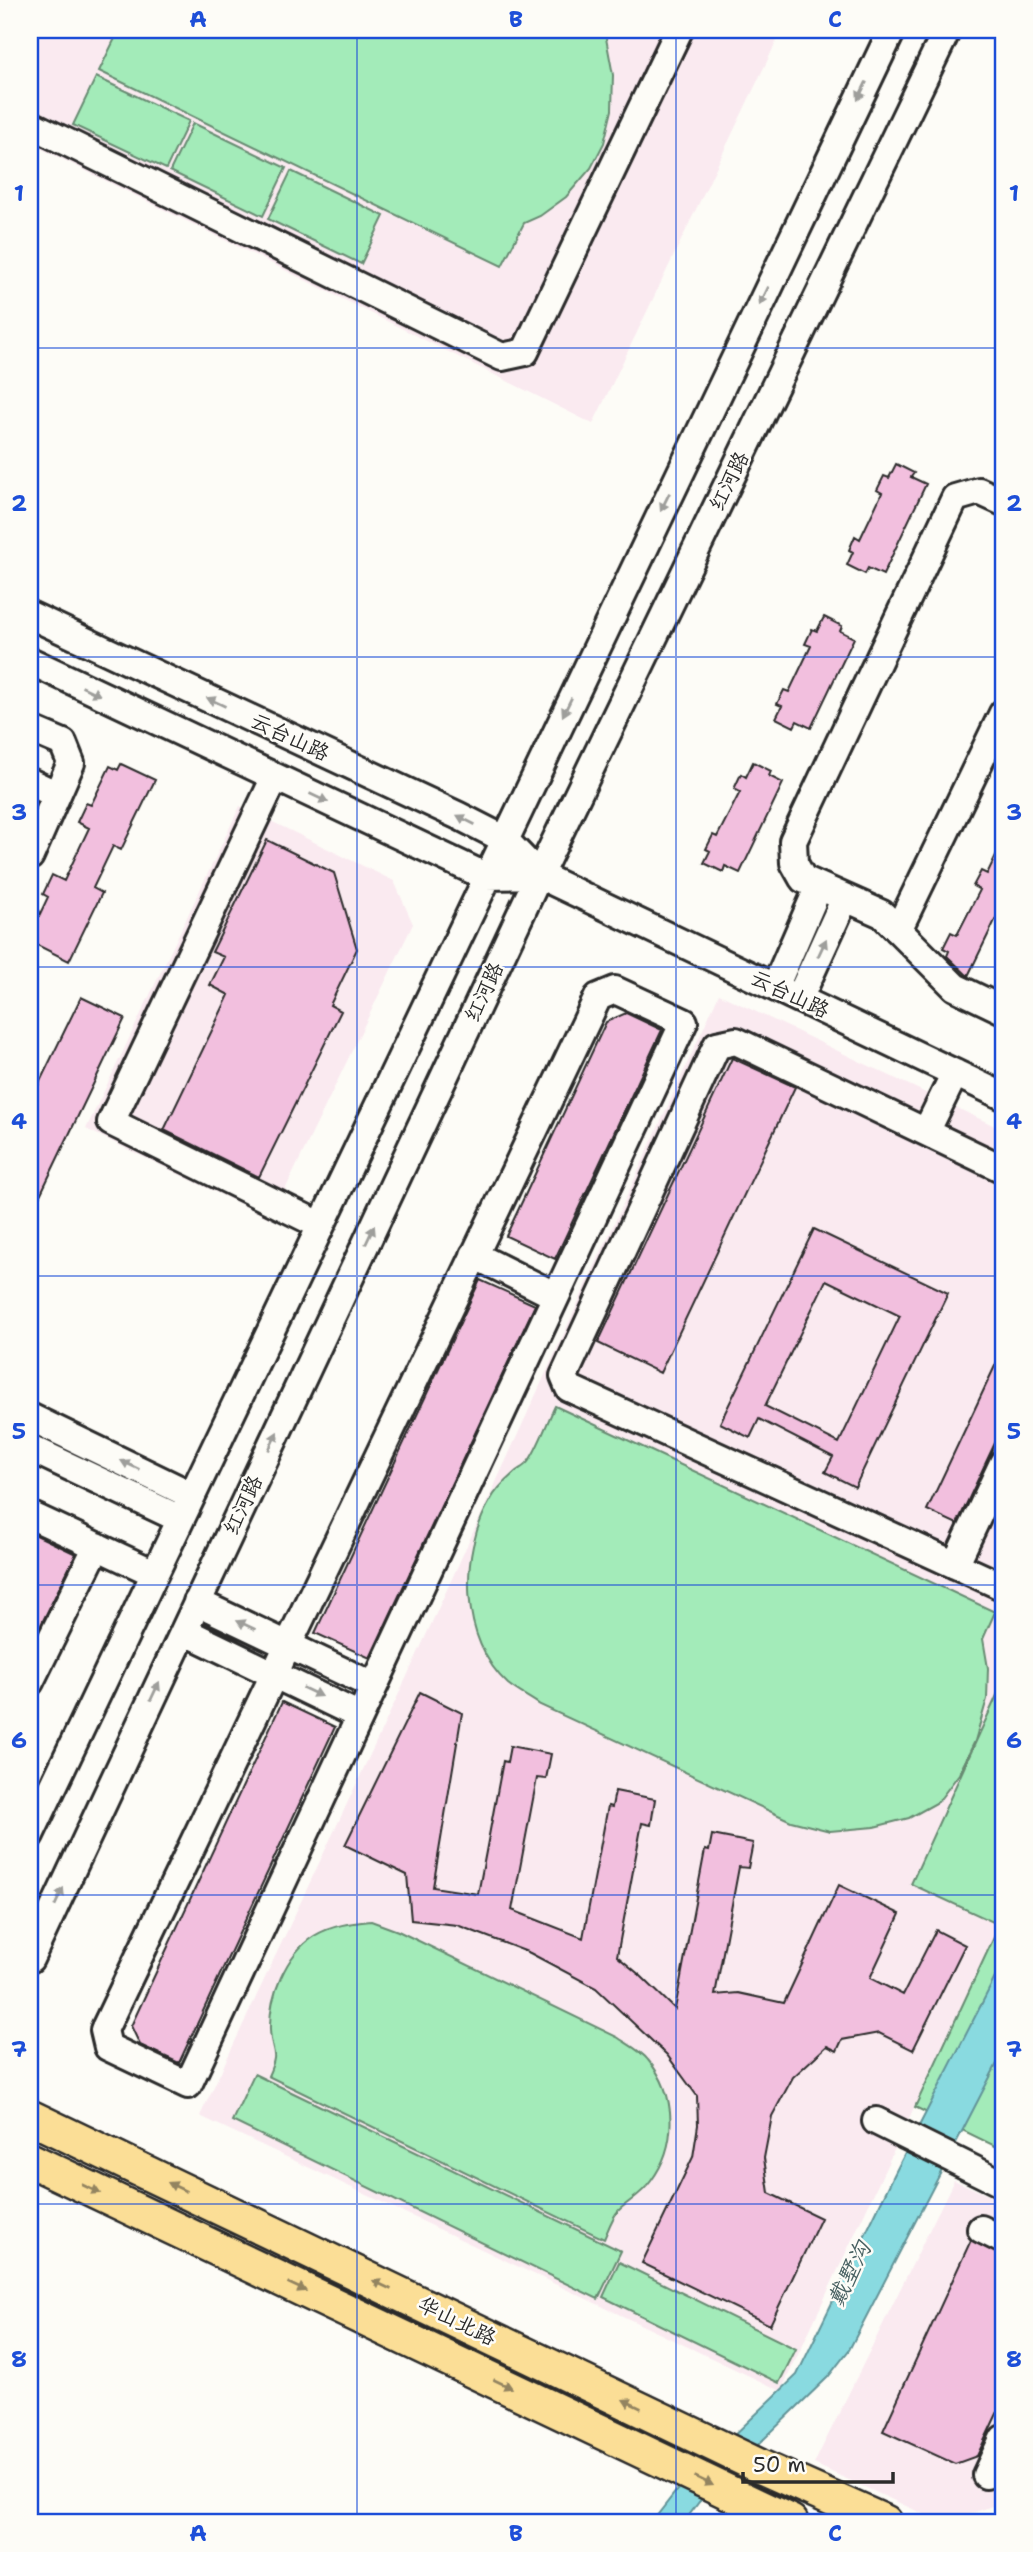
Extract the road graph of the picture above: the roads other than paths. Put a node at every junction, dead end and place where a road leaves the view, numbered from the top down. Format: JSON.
{"nodes":[{"id":1,"x":679,"y":30,"type":"edge"},
{"id":2,"x":891,"y":30,"type":"edge"},
{"id":3,"x":947,"y":30,"type":"edge"},
{"id":4,"x":30,"y":124,"type":"edge"},
{"id":5,"x":1003,"y":502,"type":"edge"},
{"id":6,"x":30,"y":615,"type":"edge"},
{"id":7,"x":30,"y":661,"type":"edge"},
{"id":8,"x":1003,"y":713,"type":"edge"},
{"id":9,"x":30,"y":729,"type":"edge"},
{"id":10,"x":275,"y":777,"type":"junction"},
{"id":11,"x":30,"y":782,"type":"edge"},
{"id":12,"x":57,"y":795,"type":"junction"},
{"id":13,"x":503,"y":839,"type":"junction"},
{"id":14,"x":30,"y":856,"type":"edge"},
{"id":15,"x":539,"y":875,"type":"junction"},
{"id":16,"x":485,"y":876,"type":"junction"},
{"id":17,"x":819,"y":886,"type":"junction"},
{"id":18,"x":845,"y":898,"type":"junction"},
{"id":19,"x":898,"y":930,"type":"junction"},
{"id":20,"x":775,"y":987,"type":"junction"},
{"id":21,"x":799,"y":999,"type":"junction"},
{"id":22,"x":1003,"y":1010,"type":"edge"},
{"id":23,"x":955,"y":1073,"type":"junction"},
{"id":24,"x":1003,"y":1096,"type":"edge"},
{"id":25,"x":926,"y":1132,"type":"junction"},
{"id":26,"x":1003,"y":1169,"type":"edge"},
{"id":27,"x":320,"y":1225,"type":"junction"},
{"id":28,"x":474,"y":1255,"type":"junction"},
{"id":29,"x":556,"y":1296,"type":"junction"},
{"id":30,"x":30,"y":1418,"type":"edge"},
{"id":31,"x":30,"y":1449,"type":"edge"},
{"id":32,"x":1003,"y":1463,"type":"edge"},
{"id":33,"x":191,"y":1495,"type":"junction"},
{"id":34,"x":30,"y":1515,"type":"edge"},
{"id":35,"x":180,"y":1519,"type":"junction"},
{"id":36,"x":97,"y":1546,"type":"junction"},
{"id":37,"x":956,"y":1565,"type":"junction"},
{"id":38,"x":154,"y":1573,"type":"junction"},
{"id":39,"x":1003,"y":1583,"type":"edge"},
{"id":40,"x":197,"y":1602,"type":"junction"},
{"id":41,"x":184,"y":1631,"type":"junction"},
{"id":42,"x":288,"y":1645,"type":"junction"},
{"id":43,"x":274,"y":1674,"type":"junction"},
{"id":44,"x":30,"y":1682,"type":"edge"},
{"id":45,"x":374,"y":1686,"type":"junction"},
{"id":46,"x":360,"y":1716,"type":"junction"},
{"id":47,"x":30,"y":1835,"type":"edge"},
{"id":48,"x":30,"y":1959,"type":"edge"},
{"id":49,"x":30,"y":2117,"type":"edge"},
{"id":50,"x":876,"y":2121,"type":"dead end"},
{"id":51,"x":30,"y":2160,"type":"edge"},
{"id":52,"x":1003,"y":2184,"type":"edge"},
{"id":53,"x":1003,"y":2439,"type":"edge"},
{"id":54,"x":986,"y":2475,"type":"dead end"},
{"id":55,"x":791,"y":2522,"type":"edge"},
{"id":56,"x":885,"y":2522,"type":"edge"}],
"edges":[{"from":1,"to":4,"type":"street"},
{"from":2,"to":13,"type":"street","one_way":true},
{"from":3,"to":15,"type":"street","name":"红河路"},
{"from":5,"to":17,"type":"street"},
{"from":13,"to":6,"type":"street","name":"云台山路","one_way":true},
{"from":7,"to":10,"type":"street","name":"云台山路","one_way":true},
{"from":8,"to":19,"type":"street"},
{"from":9,"to":12,"type":"street"},
{"from":10,"to":16,"type":"street","name":"云台山路","one_way":true},
{"from":10,"to":27,"type":"street"},
{"from":11,"to":12,"type":"street"},
{"from":12,"to":14,"type":"street"},
{"from":13,"to":15,"type":"street","name":"云台山路"},
{"from":13,"to":16,"type":"street"},
{"from":15,"to":16,"type":"street","name":"云台山路"},
{"from":15,"to":20,"type":"street","name":"云台山路"},
{"from":40,"to":15,"type":"street","name":"红河路","one_way":true},
{"from":16,"to":27,"type":"street"},
{"from":17,"to":18,"type":"street"},
{"from":17,"to":20,"type":"street"},
{"from":18,"to":19,"type":"street"},
{"from":21,"to":18,"type":"street","one_way":true},
{"from":19,"to":22,"type":"street"},
{"from":20,"to":21,"type":"street","name":"云台山路"},
{"from":21,"to":23,"type":"street","name":"云台山路"},
{"from":23,"to":24,"type":"street","name":"云台山路"},
{"from":23,"to":25,"type":"street"},
{"from":25,"to":26,"type":"street"},
{"from":25,"to":37,"type":"street"},
{"from":27,"to":33,"type":"street"},
{"from":28,"to":29,"type":"street"},
{"from":28,"to":29,"type":"street"},
{"from":28,"to":42,"type":"street"},
{"from":29,"to":45,"type":"street"},
{"from":33,"to":30,"type":"street","one_way":true},
{"from":31,"to":35,"type":"street"},
{"from":32,"to":37,"type":"street"},
{"from":33,"to":35,"type":"street"},
{"from":34,"to":36,"type":"street"},
{"from":35,"to":38,"type":"street"},
{"from":36,"to":38,"type":"street"},
{"from":36,"to":44,"type":"street"},
{"from":37,"to":39,"type":"street"},
{"from":38,"to":47,"type":"street"},
{"from":40,"to":41,"type":"street","name":"红河路"},
{"from":42,"to":40,"type":"street","one_way":true},
{"from":41,"to":43,"type":"street"},
{"from":48,"to":41,"type":"street","name":"红河路","one_way":true},
{"from":42,"to":43,"type":"street"},
{"from":42,"to":45,"type":"street"},
{"from":43,"to":46,"type":"street","one_way":true},
{"from":43,"to":46,"type":"street"},
{"from":45,"to":46,"type":"street"},
{"from":56,"to":49,"type":"main road","name":"华山北路","one_way":true},
{"from":50,"to":52,"type":"street"},
{"from":51,"to":55,"type":"main road","name":"华山北路","one_way":true},
{"from":53,"to":54,"type":"street"}]}
